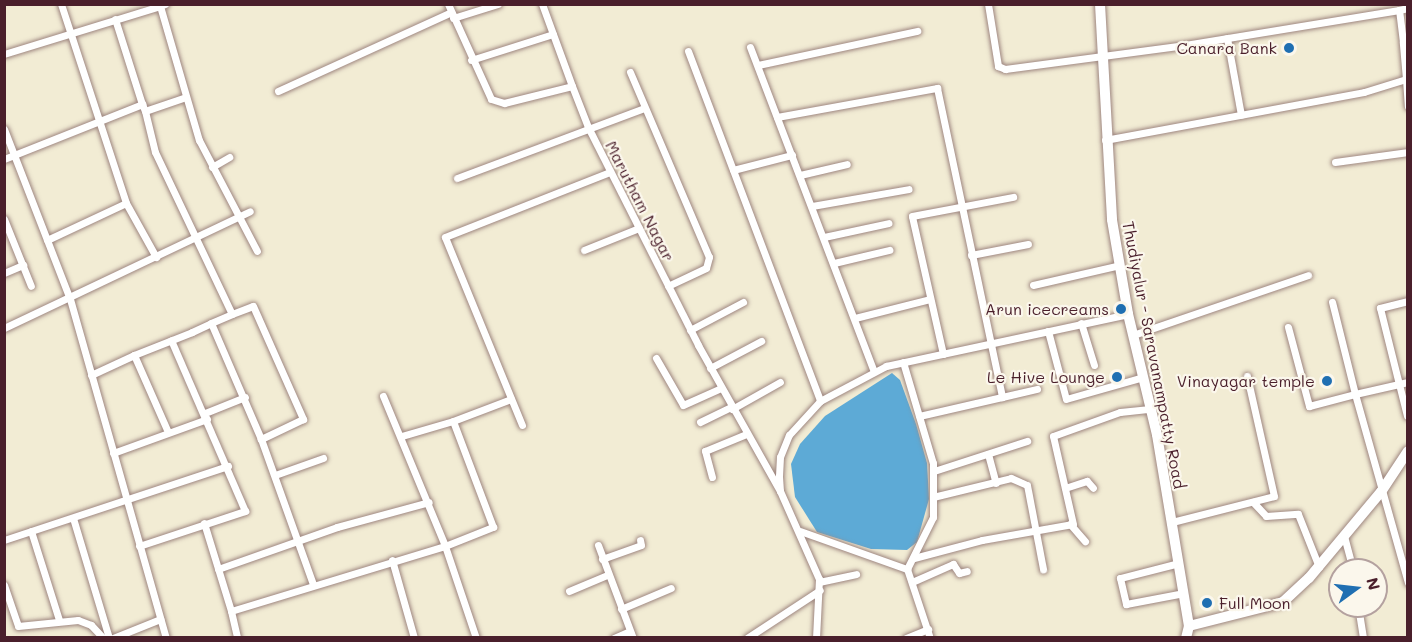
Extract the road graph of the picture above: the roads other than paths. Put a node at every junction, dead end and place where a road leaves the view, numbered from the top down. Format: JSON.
{"nodes":[{"id":1,"x":61,"y":4,"type":"edge"},
{"id":2,"x":498,"y":4,"type":"edge"},
{"id":3,"x":542,"y":4,"type":"edge"},
{"id":4,"x":988,"y":4,"type":"edge"},
{"id":5,"x":1100,"y":4,"type":"edge"},
{"id":6,"x":162,"y":5,"type":"edge"},
{"id":7,"x":1407,"y":8,"type":"edge"},
{"id":8,"x":1399,"y":10,"type":"junction"},
{"id":9,"x":450,"y":12,"type":"edge"},
{"id":10,"x":116,"y":19,"type":"junction"},
{"id":11,"x":917,"y":31,"type":"dead end"},
{"id":12,"x":71,"y":33,"type":"junction"},
{"id":13,"x":553,"y":34,"type":"junction"},
{"id":14,"x":1227,"y":39,"type":"junction"},
{"id":15,"x":1405,"y":41,"type":"edge"},
{"id":16,"x":750,"y":47,"type":"dead end"},
{"id":17,"x":688,"y":51,"type":"dead end"},
{"id":18,"x":4,"y":54,"type":"edge"},
{"id":19,"x":1101,"y":55,"type":"junction"},
{"id":20,"x":471,"y":60,"type":"junction"},
{"id":21,"x":758,"y":65,"type":"junction"},
{"id":22,"x":630,"y":72,"type":"dead end"},
{"id":23,"x":1406,"y":79,"type":"junction"},
{"id":24,"x":572,"y":86,"type":"junction"},
{"id":25,"x":278,"y":91,"type":"dead end"},
{"id":26,"x":186,"y":97,"type":"junction"},
{"id":27,"x":1407,"y":106,"type":"edge"},
{"id":28,"x":143,"y":108,"type":"junction"},
{"id":29,"x":644,"y":108,"type":"junction"},
{"id":30,"x":1241,"y":115,"type":"junction"},
{"id":31,"x":777,"y":117,"type":"junction"},
{"id":32,"x":100,"y":122,"type":"junction"},
{"id":33,"x":588,"y":127,"type":"junction"},
{"id":34,"x":4,"y":129,"type":"edge"},
{"id":35,"x":1105,"y":140,"type":"junction"},
{"id":36,"x":1407,"y":152,"type":"edge"},
{"id":37,"x":792,"y":155,"type":"junction"},
{"id":38,"x":14,"y":156,"type":"junction"},
{"id":39,"x":229,"y":157,"type":"dead end"},
{"id":40,"x":4,"y":159,"type":"edge"},
{"id":41,"x":1335,"y":162,"type":"dead end"},
{"id":42,"x":847,"y":164,"type":"dead end"},
{"id":43,"x":212,"y":167,"type":"junction"},
{"id":44,"x":733,"y":170,"type":"junction"},
{"id":45,"x":610,"y":172,"type":"junction"},
{"id":46,"x":800,"y":175,"type":"junction"},
{"id":47,"x":457,"y":178,"type":"dead end"},
{"id":48,"x":909,"y":189,"type":"dead end"},
{"id":49,"x":1013,"y":197,"type":"dead end"},
{"id":50,"x":126,"y":203,"type":"junction"},
{"id":51,"x":812,"y":206,"type":"junction"},
{"id":52,"x":961,"y":207,"type":"junction"},
{"id":53,"x":250,"y":211,"type":"dead end"},
{"id":54,"x":239,"y":216,"type":"junction"},
{"id":55,"x":4,"y":219,"type":"edge"},
{"id":56,"x":889,"y":223,"type":"dead end"},
{"id":57,"x":6,"y":228,"type":"edge"},
{"id":58,"x":639,"y":228,"type":"junction"},
{"id":59,"x":824,"y":237,"type":"junction"},
{"id":60,"x":196,"y":238,"type":"junction"},
{"id":61,"x":47,"y":240,"type":"junction"},
{"id":62,"x":1028,"y":244,"type":"dead end"},
{"id":63,"x":584,"y":250,"type":"dead end"},
{"id":64,"x":889,"y":250,"type":"dead end"},
{"id":65,"x":257,"y":251,"type":"dead end"},
{"id":66,"x":971,"y":255,"type":"junction"},
{"id":67,"x":156,"y":257,"type":"junction"},
{"id":68,"x":834,"y":262,"type":"junction"},
{"id":69,"x":23,"y":265,"type":"junction"},
{"id":70,"x":1120,"y":265,"type":"junction"},
{"id":71,"x":4,"y":273,"type":"edge"},
{"id":72,"x":1308,"y":275,"type":"dead end"},
{"id":73,"x":1033,"y":285,"type":"dead end"},
{"id":74,"x":31,"y":286,"type":"dead end"},
{"id":75,"x":668,"y":286,"type":"junction"},
{"id":76,"x":930,"y":298,"type":"junction"},
{"id":77,"x":70,"y":299,"type":"junction"},
{"id":78,"x":1407,"y":301,"type":"edge"},
{"id":79,"x":743,"y":302,"type":"dead end"},
{"id":80,"x":1332,"y":302,"type":"dead end"},
{"id":81,"x":232,"y":314,"type":"junction"},
{"id":82,"x":1128,"y":314,"type":"junction"},
{"id":83,"x":855,"y":318,"type":"junction"},
{"id":84,"x":211,"y":323,"type":"junction"},
{"id":85,"x":1081,"y":323,"type":"junction"},
{"id":86,"x":1288,"y":327,"type":"dead end"},
{"id":87,"x":4,"y":328,"type":"edge"},
{"id":88,"x":690,"y":330,"type":"junction"},
{"id":89,"x":1047,"y":331,"type":"junction"},
{"id":90,"x":1133,"y":334,"type":"junction"},
{"id":91,"x":171,"y":340,"type":"junction"},
{"id":92,"x":761,"y":341,"type":"dead end"},
{"id":93,"x":988,"y":344,"type":"junction"},
{"id":94,"x":943,"y":354,"type":"junction"},
{"id":95,"x":134,"y":355,"type":"junction"},
{"id":96,"x":656,"y":358,"type":"dead end"},
{"id":97,"x":903,"y":362,"type":"junction"},
{"id":98,"x":1094,"y":365,"type":"dead end"},
{"id":99,"x":710,"y":368,"type":"junction"},
{"id":100,"x":874,"y":371,"type":"junction"},
{"id":101,"x":91,"y":375,"type":"junction"},
{"id":102,"x":1247,"y":376,"type":"dead end"},
{"id":103,"x":1143,"y":377,"type":"junction"},
{"id":104,"x":780,"y":382,"type":"dead end"},
{"id":105,"x":1403,"y":383,"type":"edge"},
{"id":106,"x":721,"y":388,"type":"junction"},
{"id":107,"x":1036,"y":389,"type":"dead end"},
{"id":108,"x":1355,"y":393,"type":"junction"},
{"id":109,"x":383,"y":396,"type":"dead end"},
{"id":110,"x":245,"y":397,"type":"junction"},
{"id":111,"x":1002,"y":397,"type":"junction"},
{"id":112,"x":511,"y":399,"type":"junction"},
{"id":113,"x":820,"y":401,"type":"junction"},
{"id":114,"x":732,"y":408,"type":"junction"},
{"id":115,"x":1150,"y":409,"type":"junction"},
{"id":116,"x":206,"y":416,"type":"junction"},
{"id":117,"x":919,"y":416,"type":"junction"},
{"id":118,"x":1407,"y":416,"type":"edge"},
{"id":119,"x":453,"y":421,"type":"junction"},
{"id":120,"x":700,"y":422,"type":"dead end"},
{"id":121,"x":522,"y":425,"type":"dead end"},
{"id":122,"x":168,"y":432,"type":"junction"},
{"id":123,"x":746,"y":434,"type":"junction"},
{"id":124,"x":402,"y":436,"type":"junction"},
{"id":125,"x":261,"y":439,"type":"junction"},
{"id":126,"x":1027,"y":441,"type":"dead end"},
{"id":127,"x":1407,"y":451,"type":"edge"},
{"id":128,"x":113,"y":453,"type":"junction"},
{"id":129,"x":988,"y":454,"type":"junction"},
{"id":130,"x":323,"y":458,"type":"dead end"},
{"id":131,"x":228,"y":466,"type":"junction"},
{"id":132,"x":934,"y":471,"type":"junction"},
{"id":133,"x":275,"y":475,"type":"junction"},
{"id":134,"x":712,"y":477,"type":"dead end"},
{"id":135,"x":996,"y":483,"type":"junction"},
{"id":136,"x":1065,"y":488,"type":"junction"},
{"id":137,"x":1093,"y":488,"type":"dead end"},
{"id":138,"x":780,"y":490,"type":"junction"},
{"id":139,"x":1381,"y":492,"type":"junction"},
{"id":140,"x":933,"y":497,"type":"junction"},
{"id":141,"x":126,"y":500,"type":"junction"},
{"id":142,"x":429,"y":502,"type":"junction"},
{"id":143,"x":1252,"y":502,"type":"junction"},
{"id":144,"x":73,"y":518,"type":"junction"},
{"id":145,"x":1172,"y":522,"type":"junction"},
{"id":146,"x":204,"y":523,"type":"junction"},
{"id":147,"x":1070,"y":524,"type":"junction"},
{"id":148,"x":31,"y":531,"type":"junction"},
{"id":149,"x":800,"y":531,"type":"junction"},
{"id":150,"x":1035,"y":531,"type":"junction"},
{"id":151,"x":1344,"y":536,"type":"junction"},
{"id":152,"x":4,"y":540,"type":"edge"},
{"id":153,"x":298,"y":540,"type":"junction"},
{"id":154,"x":640,"y":540,"type":"dead end"},
{"id":155,"x":1085,"y":541,"type":"dead end"},
{"id":156,"x":598,"y":545,"type":"dead end"},
{"id":157,"x":139,"y":546,"type":"junction"},
{"id":158,"x":445,"y":546,"type":"junction"},
{"id":159,"x":602,"y":558,"type":"junction"},
{"id":160,"x":914,"y":558,"type":"junction"},
{"id":161,"x":1350,"y":558,"type":"edge"},
{"id":162,"x":392,"y":560,"type":"junction"},
{"id":163,"x":1179,"y":563,"type":"junction"},
{"id":164,"x":1319,"y":567,"type":"junction"},
{"id":165,"x":1043,"y":568,"type":"dead end"},
{"id":166,"x":218,"y":569,"type":"junction"},
{"id":167,"x":908,"y":569,"type":"junction"},
{"id":168,"x":967,"y":571,"type":"dead end"},
{"id":169,"x":856,"y":574,"type":"dead end"},
{"id":170,"x":607,"y":575,"type":"junction"},
{"id":171,"x":819,"y":582,"type":"junction"},
{"id":172,"x":912,"y":582,"type":"junction"},
{"id":173,"x":1407,"y":583,"type":"edge"},
{"id":174,"x":313,"y":584,"type":"junction"},
{"id":175,"x":4,"y":585,"type":"edge"},
{"id":176,"x":671,"y":588,"type":"dead end"},
{"id":177,"x":820,"y":590,"type":"junction"},
{"id":178,"x":569,"y":591,"type":"dead end"},
{"id":179,"x":1184,"y":593,"type":"junction"},
{"id":180,"x":621,"y":609,"type":"junction"},
{"id":181,"x":231,"y":610,"type":"junction"},
{"id":182,"x":1360,"y":618,"type":"edge"},
{"id":183,"x":159,"y":619,"type":"junction"},
{"id":184,"x":59,"y":620,"type":"junction"},
{"id":185,"x":1190,"y":626,"type":"junction"},
{"id":186,"x":928,"y":629,"type":"junction"},
{"id":187,"x":632,"y":634,"type":"edge"},
{"id":188,"x":103,"y":638,"type":"edge"},
{"id":189,"x":111,"y":638,"type":"edge"},
{"id":190,"x":166,"y":638,"type":"edge"},
{"id":191,"x":237,"y":638,"type":"edge"},
{"id":192,"x":414,"y":638,"type":"edge"},
{"id":193,"x":476,"y":638,"type":"edge"},
{"id":194,"x":614,"y":638,"type":"edge"},
{"id":195,"x":747,"y":638,"type":"edge"},
{"id":196,"x":816,"y":638,"type":"edge"},
{"id":197,"x":906,"y":638,"type":"edge"},
{"id":198,"x":930,"y":638,"type":"edge"},
{"id":199,"x":1186,"y":638,"type":"edge"},
{"id":200,"x":1364,"y":638,"type":"edge"}],
"edges":[{"from":1,"to":12,"type":"street"},
{"from":2,"to":9,"type":"street"},
{"from":3,"to":13,"type":"street","name":"Marutham Nagar"},
{"from":4,"to":19,"type":"street"},
{"from":5,"to":19,"type":"main road","name":"Thudiyalur - Saravanampatty Road"},
{"from":6,"to":10,"type":"street"},
{"from":6,"to":26,"type":"street"},
{"from":7,"to":8,"type":"street"},
{"from":8,"to":14,"type":"street"},
{"from":8,"to":15,"type":"street"},
{"from":9,"to":20,"type":"street"},
{"from":9,"to":25,"type":"street"},
{"from":10,"to":12,"type":"street"},
{"from":10,"to":28,"type":"street"},
{"from":11,"to":21,"type":"street"},
{"from":12,"to":18,"type":"street"},
{"from":12,"to":32,"type":"street"},
{"from":13,"to":20,"type":"street"},
{"from":13,"to":24,"type":"street","name":"Marutham Nagar"},
{"from":14,"to":19,"type":"street"},
{"from":14,"to":30,"type":"street"},
{"from":15,"to":23,"type":"street"},
{"from":16,"to":21,"type":"street"},
{"from":17,"to":44,"type":"street"},
{"from":19,"to":35,"type":"main road","name":"Thudiyalur - Saravanampatty Road"},
{"from":20,"to":24,"type":"street"},
{"from":21,"to":31,"type":"street"},
{"from":22,"to":29,"type":"street"},
{"from":23,"to":27,"type":"street"},
{"from":23,"to":30,"type":"street"},
{"from":24,"to":33,"type":"street","name":"Marutham Nagar"},
{"from":26,"to":28,"type":"street"},
{"from":26,"to":43,"type":"street"},
{"from":28,"to":32,"type":"street"},
{"from":28,"to":60,"type":"street"},
{"from":29,"to":33,"type":"street"},
{"from":29,"to":75,"type":"street"},
{"from":30,"to":35,"type":"street"},
{"from":31,"to":37,"type":"street"},
{"from":31,"to":52,"type":"street"},
{"from":32,"to":38,"type":"street"},
{"from":32,"to":50,"type":"street"},
{"from":33,"to":45,"type":"street","name":"Marutham Nagar"},
{"from":33,"to":47,"type":"street"},
{"from":34,"to":38,"type":"street"},
{"from":35,"to":70,"type":"main road","name":"Thudiyalur - Saravanampatty Road"},
{"from":36,"to":41,"type":"street"},
{"from":37,"to":44,"type":"street"},
{"from":37,"to":46,"type":"street"},
{"from":38,"to":40,"type":"street"},
{"from":38,"to":61,"type":"street"},
{"from":39,"to":43,"type":"street"},
{"from":42,"to":46,"type":"street"},
{"from":43,"to":54,"type":"street"},
{"from":44,"to":113,"type":"street"},
{"from":45,"to":58,"type":"street","name":"Marutham Nagar"},
{"from":45,"to":112,"type":"street"},
{"from":46,"to":51,"type":"street"},
{"from":48,"to":51,"type":"street"},
{"from":49,"to":52,"type":"street"},
{"from":50,"to":61,"type":"street"},
{"from":50,"to":67,"type":"street"},
{"from":51,"to":59,"type":"street"},
{"from":52,"to":66,"type":"street"},
{"from":52,"to":76,"type":"street"},
{"from":53,"to":54,"type":"street"},
{"from":54,"to":60,"type":"street"},
{"from":54,"to":65,"type":"street"},
{"from":55,"to":57,"type":"street"},
{"from":56,"to":59,"type":"street"},
{"from":57,"to":69,"type":"street"},
{"from":58,"to":63,"type":"street"},
{"from":58,"to":75,"type":"street","name":"Marutham Nagar"},
{"from":59,"to":68,"type":"street"},
{"from":60,"to":67,"type":"street"},
{"from":60,"to":81,"type":"street"},
{"from":61,"to":77,"type":"street"},
{"from":62,"to":66,"type":"street"},
{"from":64,"to":68,"type":"street"},
{"from":66,"to":93,"type":"street"},
{"from":67,"to":77,"type":"street"},
{"from":68,"to":83,"type":"street"},
{"from":69,"to":71,"type":"street"},
{"from":69,"to":74,"type":"street"},
{"from":70,"to":73,"type":"street"},
{"from":70,"to":82,"type":"main road","name":"Thudiyalur - Saravanampatty Road"},
{"from":72,"to":90,"type":"street"},
{"from":75,"to":88,"type":"street","name":"Marutham Nagar"},
{"from":76,"to":83,"type":"street"},
{"from":76,"to":94,"type":"street"},
{"from":77,"to":87,"type":"street"},
{"from":77,"to":101,"type":"street"},
{"from":78,"to":105,"type":"street"},
{"from":79,"to":88,"type":"street"},
{"from":80,"to":108,"type":"street"},
{"from":81,"to":84,"type":"street"},
{"from":81,"to":125,"type":"street"},
{"from":82,"to":85,"type":"street"},
{"from":82,"to":90,"type":"main road","name":"Thudiyalur - Saravanampatty Road"},
{"from":83,"to":100,"type":"street"},
{"from":84,"to":91,"type":"street"},
{"from":84,"to":110,"type":"street"},
{"from":85,"to":89,"type":"street"},
{"from":85,"to":98,"type":"street"},
{"from":86,"to":108,"type":"street"},
{"from":88,"to":99,"type":"street","name":"Marutham Nagar"},
{"from":89,"to":93,"type":"street"},
{"from":89,"to":103,"type":"street"},
{"from":90,"to":103,"type":"main road","name":"Thudiyalur - Saravanampatty Road"},
{"from":91,"to":95,"type":"street"},
{"from":91,"to":116,"type":"street"},
{"from":92,"to":99,"type":"street"},
{"from":93,"to":94,"type":"street"},
{"from":93,"to":111,"type":"street"},
{"from":94,"to":97,"type":"street"},
{"from":95,"to":101,"type":"street"},
{"from":95,"to":122,"type":"street"},
{"from":96,"to":106,"type":"street"},
{"from":97,"to":100,"type":"street"},
{"from":97,"to":117,"type":"street"},
{"from":99,"to":106,"type":"street","name":"Marutham Nagar"},
{"from":100,"to":113,"type":"street"},
{"from":101,"to":128,"type":"street"},
{"from":102,"to":143,"type":"street"},
{"from":103,"to":115,"type":"main road","name":"Thudiyalur - Saravanampatty Road"},
{"from":104,"to":114,"type":"street"},
{"from":105,"to":108,"type":"street"},
{"from":105,"to":118,"type":"street"},
{"from":106,"to":114,"type":"street","name":"Marutham Nagar"},
{"from":107,"to":111,"type":"street"},
{"from":108,"to":139,"type":"street"},
{"from":109,"to":124,"type":"street"},
{"from":110,"to":116,"type":"street"},
{"from":110,"to":125,"type":"street"},
{"from":111,"to":117,"type":"street"},
{"from":112,"to":119,"type":"street"},
{"from":112,"to":121,"type":"street"},
{"from":113,"to":138,"type":"street"},
{"from":114,"to":120,"type":"street"},
{"from":114,"to":123,"type":"street","name":"Marutham Nagar"},
{"from":115,"to":136,"type":"street"},
{"from":115,"to":145,"type":"main road","name":"Thudiyalur - Saravanampatty Road"},
{"from":116,"to":122,"type":"street"},
{"from":116,"to":131,"type":"street"},
{"from":117,"to":132,"type":"street"},
{"from":119,"to":124,"type":"street"},
{"from":119,"to":158,"type":"street"},
{"from":122,"to":128,"type":"street"},
{"from":123,"to":134,"type":"street"},
{"from":123,"to":138,"type":"street","name":"Marutham Nagar"},
{"from":124,"to":142,"type":"street"},
{"from":125,"to":133,"type":"street"},
{"from":126,"to":129,"type":"street"},
{"from":127,"to":139,"type":"main road"},
{"from":128,"to":141,"type":"street"},
{"from":129,"to":132,"type":"street"},
{"from":129,"to":135,"type":"street"},
{"from":130,"to":133,"type":"street"},
{"from":131,"to":141,"type":"street"},
{"from":131,"to":146,"type":"street"},
{"from":132,"to":140,"type":"street"},
{"from":133,"to":153,"type":"street"},
{"from":135,"to":140,"type":"street"},
{"from":135,"to":150,"type":"street"},
{"from":136,"to":137,"type":"street"},
{"from":136,"to":147,"type":"street"},
{"from":138,"to":149,"type":"street","name":"Marutham Nagar"},
{"from":139,"to":151,"type":"main road"},
{"from":139,"to":173,"type":"street"},
{"from":140,"to":160,"type":"street"},
{"from":141,"to":144,"type":"street"},
{"from":141,"to":157,"type":"street"},
{"from":142,"to":153,"type":"street"},
{"from":142,"to":158,"type":"street"},
{"from":143,"to":145,"type":"street"},
{"from":143,"to":164,"type":"street"},
{"from":144,"to":148,"type":"street"},
{"from":144,"to":189,"type":"street"},
{"from":145,"to":163,"type":"main road","name":"Thudiyalur - Saravanampatty Road"},
{"from":146,"to":157,"type":"street"},
{"from":146,"to":166,"type":"street"},
{"from":147,"to":150,"type":"street"},
{"from":147,"to":155,"type":"street"},
{"from":148,"to":152,"type":"street"},
{"from":148,"to":184,"type":"street"},
{"from":149,"to":167,"type":"street"},
{"from":149,"to":171,"type":"street","name":"Marutham Nagar"},
{"from":150,"to":160,"type":"street"},
{"from":150,"to":165,"type":"street"},
{"from":151,"to":161,"type":"street"},
{"from":151,"to":164,"type":"main road"},
{"from":153,"to":166,"type":"street"},
{"from":153,"to":174,"type":"street"},
{"from":154,"to":159,"type":"street"},
{"from":156,"to":159,"type":"street"},
{"from":157,"to":183,"type":"street"},
{"from":158,"to":162,"type":"street"},
{"from":158,"to":193,"type":"street"},
{"from":159,"to":170,"type":"street"},
{"from":160,"to":167,"type":"street"},
{"from":162,"to":174,"type":"street"},
{"from":162,"to":192,"type":"street"},
{"from":163,"to":179,"type":"main road","name":"Thudiyalur - Saravanampatty Road"},
{"from":163,"to":179,"type":"street"},
{"from":164,"to":185,"type":"main road"},
{"from":166,"to":181,"type":"street"},
{"from":167,"to":172,"type":"street"},
{"from":168,"to":172,"type":"street"},
{"from":169,"to":171,"type":"street"},
{"from":170,"to":178,"type":"street"},
{"from":170,"to":180,"type":"street"},
{"from":171,"to":177,"type":"street","name":"Marutham Nagar"},
{"from":172,"to":186,"type":"street"},
{"from":174,"to":181,"type":"street"},
{"from":175,"to":184,"type":"street"},
{"from":176,"to":180,"type":"street"},
{"from":177,"to":195,"type":"street"},
{"from":177,"to":196,"type":"street","name":"Marutham Nagar"},
{"from":179,"to":185,"type":"main road","name":"Thudiyalur - Saravanampatty Road"},
{"from":180,"to":187,"type":"street"},
{"from":181,"to":191,"type":"street"},
{"from":182,"to":200,"type":"street"},
{"from":183,"to":189,"type":"street"},
{"from":183,"to":190,"type":"street"},
{"from":184,"to":188,"type":"street"},
{"from":185,"to":199,"type":"main road","name":"Thudiyalur - Saravanampatty Road"},
{"from":186,"to":197,"type":"street"},
{"from":186,"to":198,"type":"street"},
{"from":187,"to":194,"type":"street"}]}
